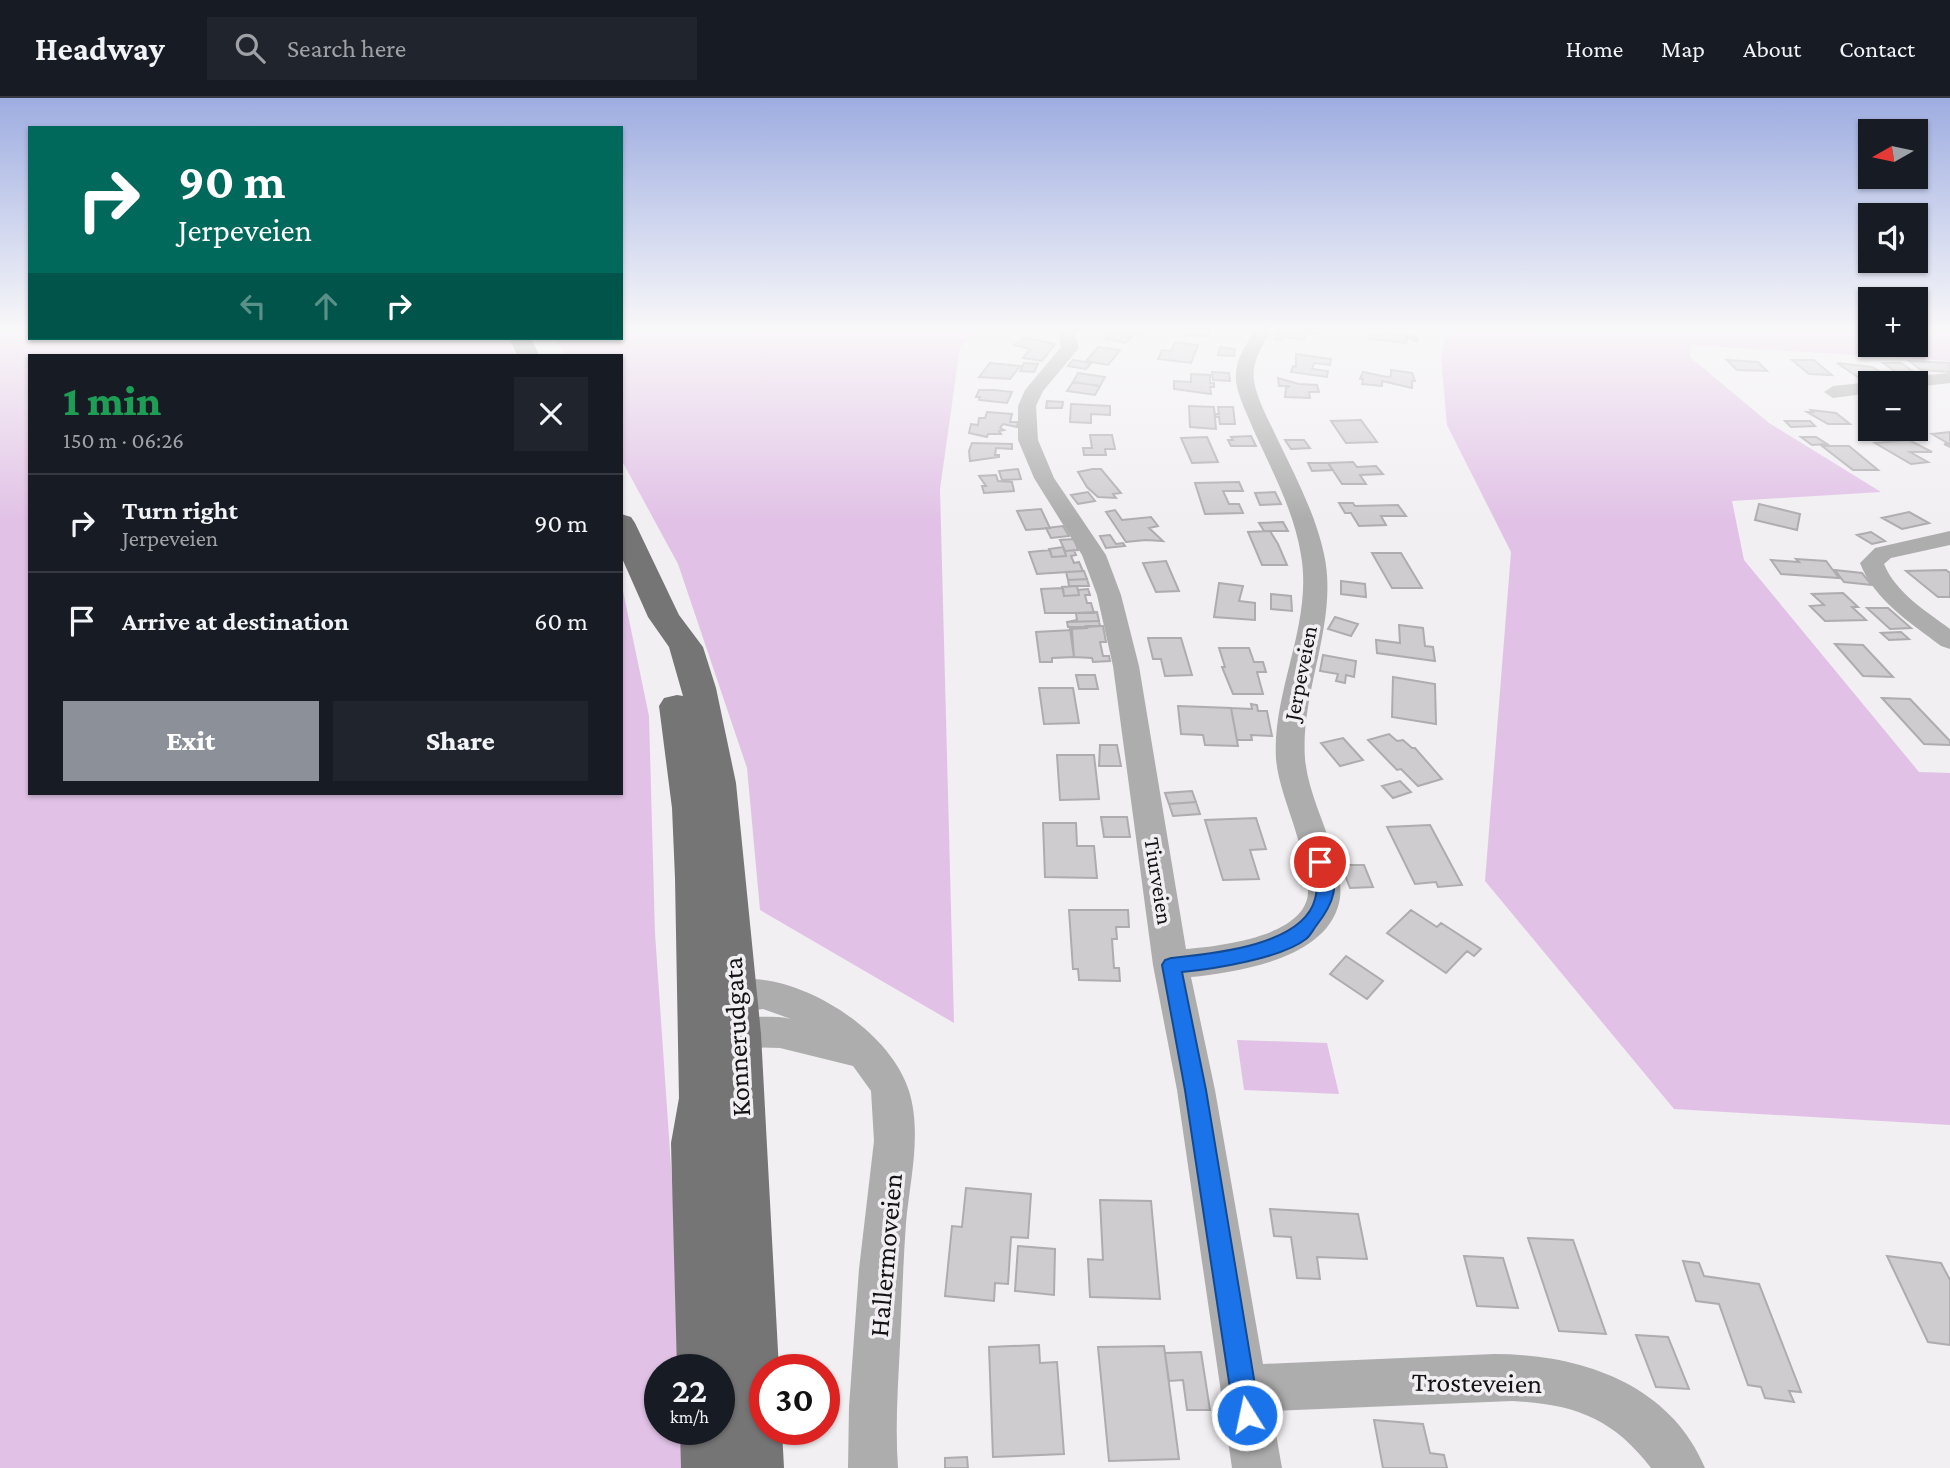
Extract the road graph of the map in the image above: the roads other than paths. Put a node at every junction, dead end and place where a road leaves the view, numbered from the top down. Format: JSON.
{"nodes":[{"id":1,"x":1035,"y":392,"type":"edge"},
{"id":2,"x":1249,"y":392,"type":"edge"},
{"id":3,"x":623,"y":527,"type":"edge"},
{"id":4,"x":1950,"y":538,"type":"edge"},
{"id":5,"x":1950,"y":641,"type":"edge"},
{"id":6,"x":1171,"y":965,"type":"junction"},
{"id":7,"x":725,"y":1013,"type":"junction"},
{"id":8,"x":707,"y":1354,"type":"edge"},
{"id":9,"x":1242,"y":1388,"type":"junction"},
{"id":10,"x":712,"y":1445,"type":"edge"},
{"id":11,"x":713,"y":1468,"type":"edge"},
{"id":12,"x":752,"y":1468,"type":"edge"},
{"id":13,"x":873,"y":1468,"type":"edge"},
{"id":14,"x":1257,"y":1468,"type":"edge"},
{"id":15,"x":1679,"y":1468,"type":"edge"}],
"edges":[{"from":1,"to":6,"type":"street","name":"Tiurveien"},
{"from":2,"to":6,"type":"street","name":"Jerpeveien"},
{"from":3,"to":7,"type":"main road","name":"Konnerudgata"},
{"from":4,"to":5,"type":"street"},
{"from":6,"to":9,"type":"street","name":"Tiurveien"},
{"from":7,"to":8,"type":"main road","name":"Konnerudgata"},
{"from":7,"to":12,"type":"main road","name":"Konnerudgata"},
{"from":7,"to":13,"type":"street","name":"Hallermoveien"},
{"from":9,"to":14,"type":"street","name":"Tiurveien"},
{"from":9,"to":15,"type":"street","name":"Trosteveien"},
{"from":10,"to":11,"type":"main road"}]}
